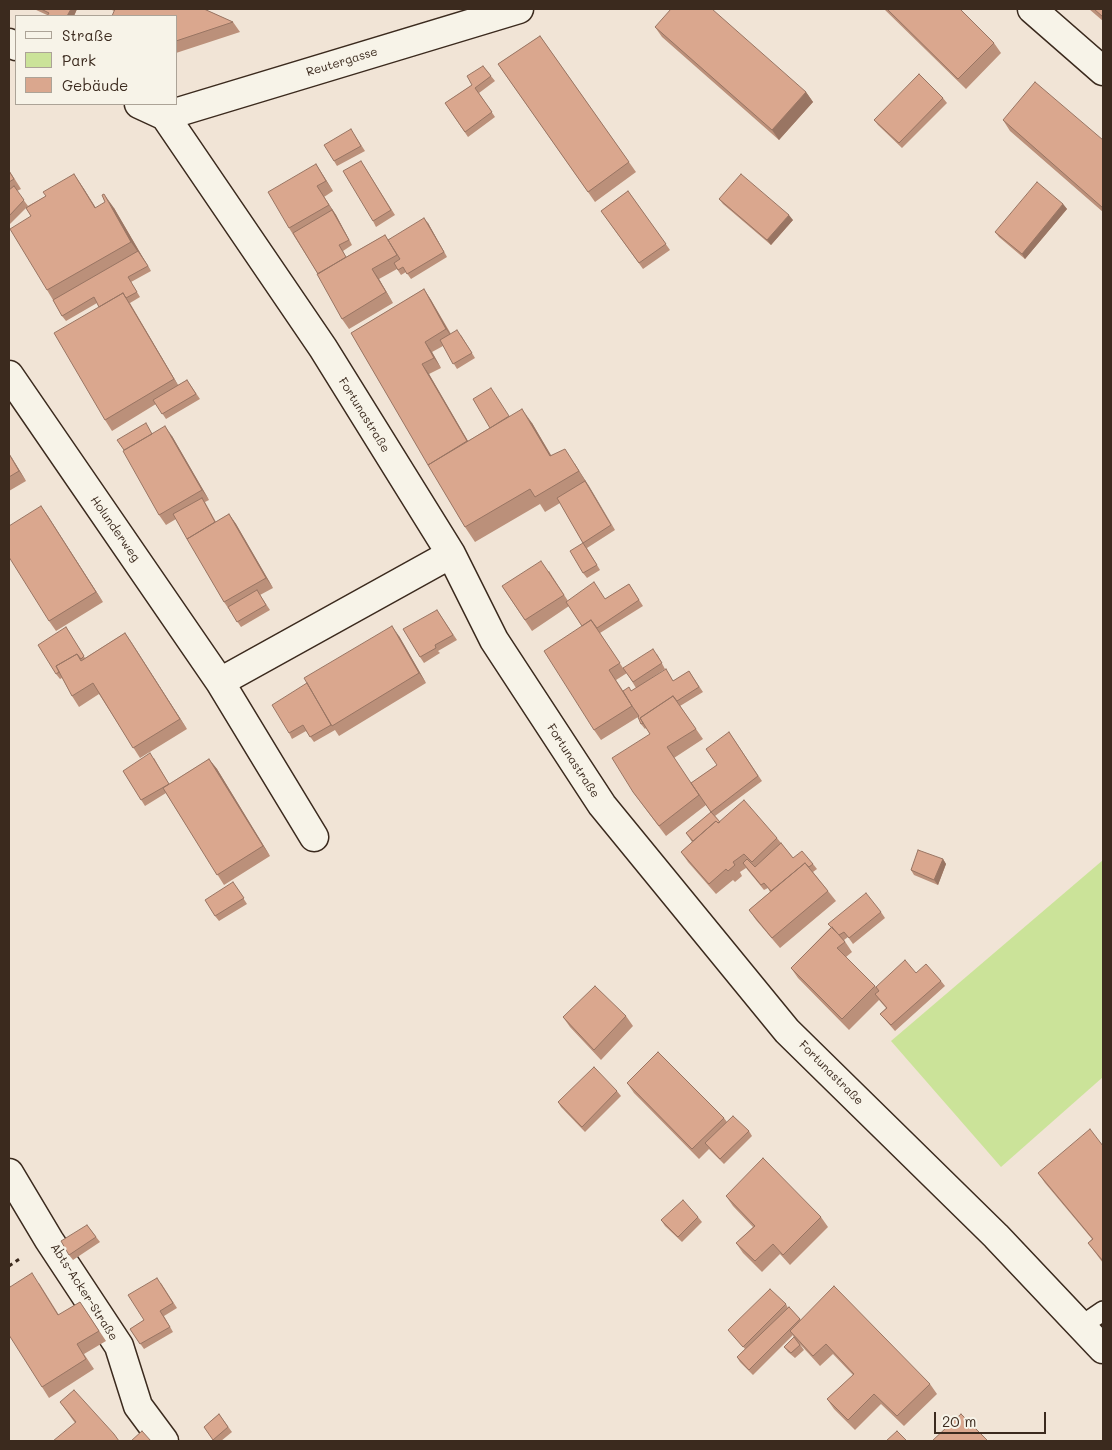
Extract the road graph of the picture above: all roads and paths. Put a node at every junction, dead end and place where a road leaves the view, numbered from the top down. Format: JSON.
{"nodes":[{"id":1,"x":519,"y":9,"type":"edge"},
{"id":2,"x":1032,"y":9,"type":"edge"},
{"id":3,"x":1103,"y":72,"type":"edge"},
{"id":4,"x":141,"y":105,"type":"edge"},
{"id":5,"x":165,"y":116,"type":"junction"},
{"id":6,"x":9,"y":376,"type":"edge"},
{"id":7,"x":451,"y":554,"type":"junction"},
{"id":8,"x":220,"y":682,"type":"junction"},
{"id":9,"x":314,"y":837,"type":"dead end"},
{"id":10,"x":9,"y":1173,"type":"edge"},
{"id":11,"x":1092,"y":1318,"type":"edge"},
{"id":12,"x":1103,"y":1348,"type":"edge"},
{"id":13,"x":164,"y":1441,"type":"edge"}],
"edges":[{"from":1,"to":5,"type":"street","name":"Reutergasse"},
{"from":2,"to":3,"type":"street"},
{"from":4,"to":5,"type":"street"},
{"from":5,"to":7,"type":"street","name":"Fortunastraße"},
{"from":6,"to":8,"type":"street","name":"Holunderweg"},
{"from":7,"to":8,"type":"street"},
{"from":7,"to":11,"type":"street","name":"Fortunastraße"},
{"from":8,"to":9,"type":"street","name":"Holunderweg"},
{"from":10,"to":13,"type":"street","name":"Abts-Acker-Straße"},
{"from":11,"to":12,"type":"street","name":"Fortunastraße"}]}
